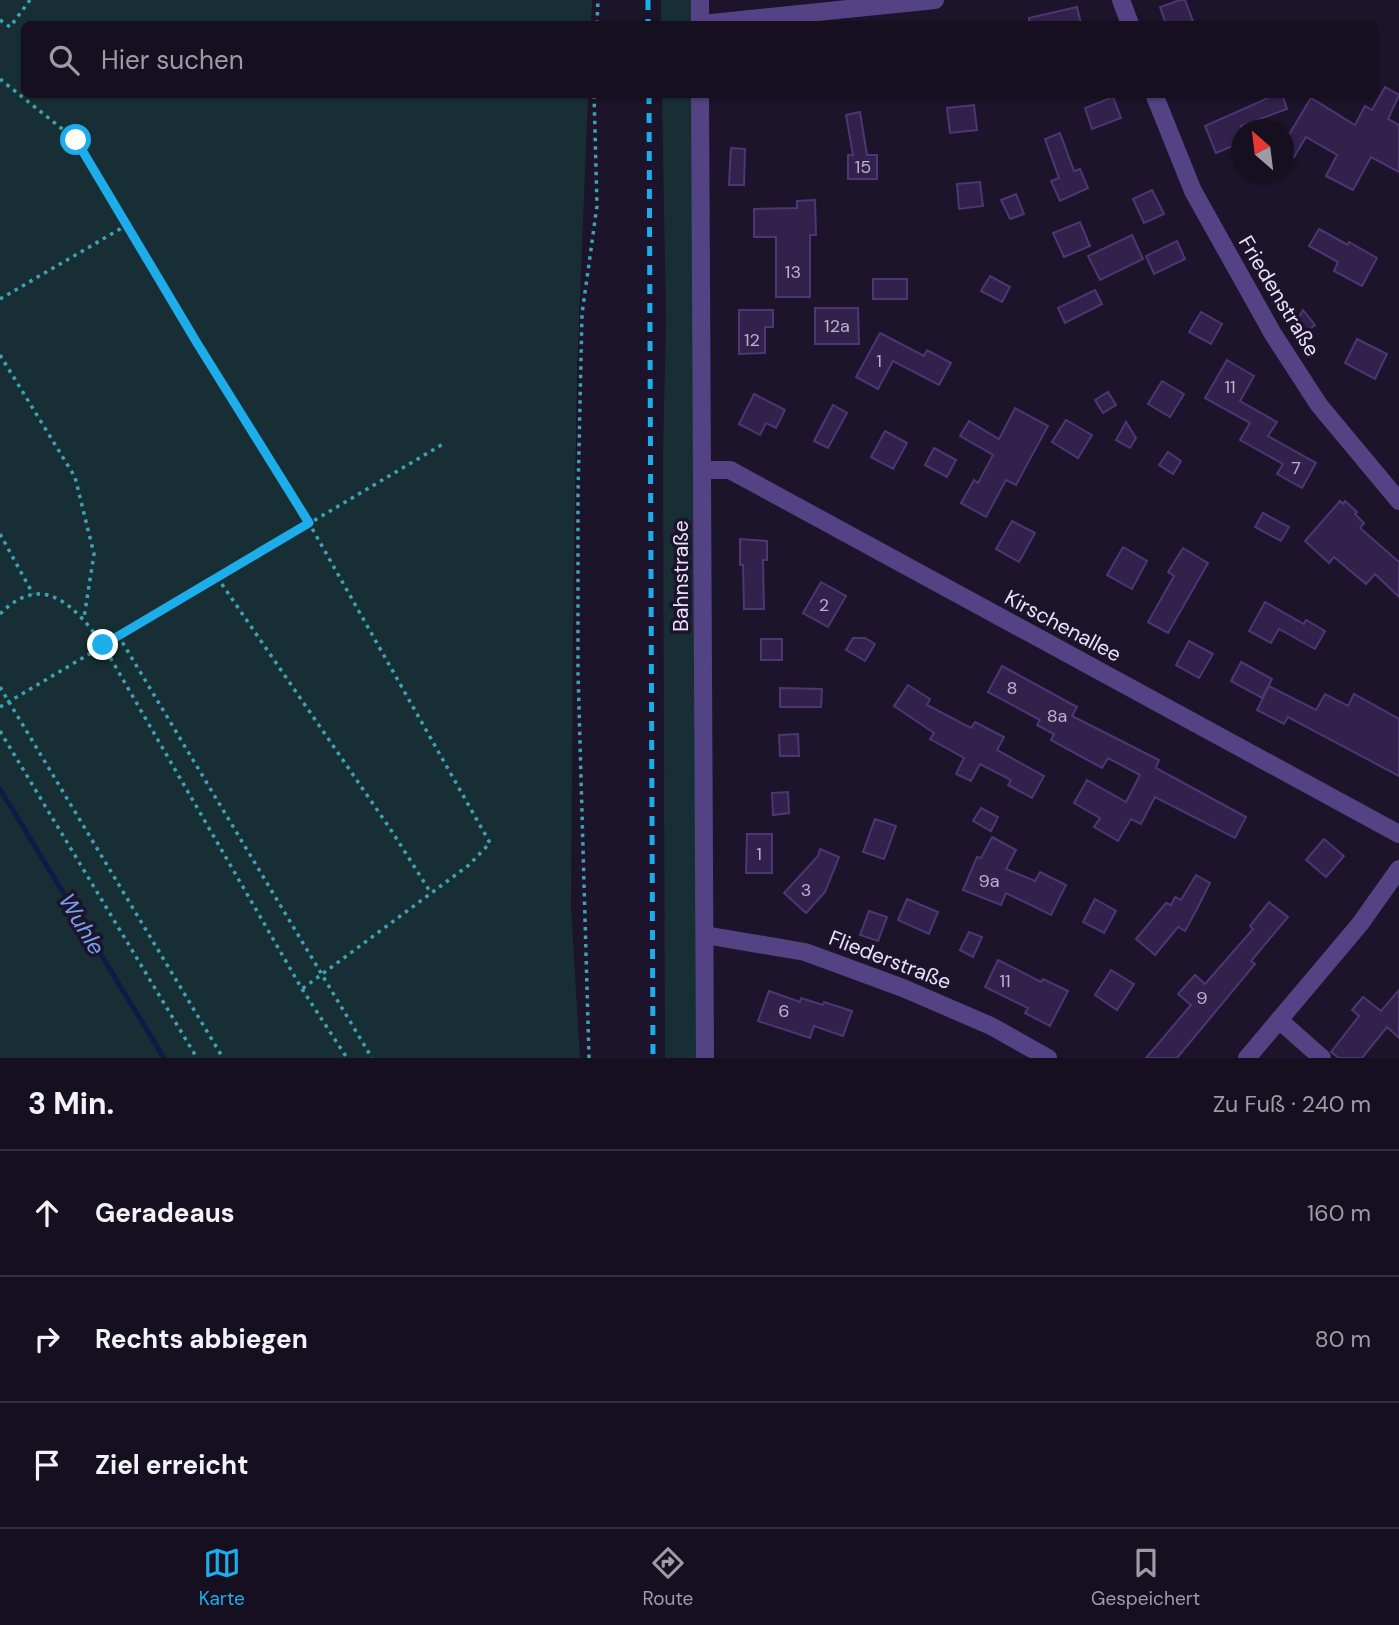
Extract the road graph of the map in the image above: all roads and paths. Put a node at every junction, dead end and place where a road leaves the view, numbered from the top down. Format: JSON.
{"nodes":[{"id":1,"x":30,"y":0,"type":"edge"},
{"id":2,"x":598,"y":0,"type":"edge"},
{"id":3,"x":700,"y":0,"type":"edge"},
{"id":4,"x":935,"y":0,"type":"edge"},
{"id":5,"x":1121,"y":0,"type":"edge"},
{"id":6,"x":0,"y":20,"type":"edge"},
{"id":7,"x":597,"y":21,"type":"edge"},
{"id":8,"x":701,"y":21,"type":"edge"},
{"id":9,"x":730,"y":21,"type":"edge"},
{"id":10,"x":1129,"y":21,"type":"edge"},
{"id":11,"x":0,"y":79,"type":"edge"},
{"id":12,"x":21,"y":96,"type":"edge"},
{"id":13,"x":24,"y":98,"type":"edge"},
{"id":14,"x":594,"y":98,"type":"edge"},
{"id":15,"x":701,"y":98,"type":"edge"},
{"id":16,"x":1156,"y":98,"type":"edge"},
{"id":17,"x":127,"y":225,"type":"junction"},
{"id":18,"x":0,"y":299,"type":"edge"},
{"id":19,"x":1,"y":357,"type":"edge"},
{"id":20,"x":443,"y":444,"type":"dead end"},
{"id":21,"x":703,"y":470,"type":"junction"},
{"id":22,"x":1399,"y":501,"type":"edge"},
{"id":23,"x":309,"y":523,"type":"junction"},
{"id":24,"x":0,"y":534,"type":"edge"},
{"id":25,"x":216,"y":578,"type":"junction"},
{"id":26,"x":33,"y":594,"type":"junction"},
{"id":27,"x":0,"y":614,"type":"edge"},
{"id":28,"x":83,"y":618,"type":"junction"},
{"id":29,"x":118,"y":635,"type":"junction"},
{"id":30,"x":103,"y":645,"type":"junction"},
{"id":31,"x":0,"y":687,"type":"edge"},
{"id":32,"x":10,"y":701,"type":"junction"},
{"id":33,"x":0,"y":707,"type":"edge"},
{"id":34,"x":0,"y":731,"type":"edge"},
{"id":35,"x":1399,"y":834,"type":"edge"},
{"id":36,"x":1399,"y":869,"type":"edge"},
{"id":37,"x":431,"y":893,"type":"junction"},
{"id":38,"x":705,"y":935,"type":"junction"},
{"id":39,"x":322,"y":975,"type":"junction"},
{"id":40,"x":302,"y":989,"type":"junction"},
{"id":41,"x":1279,"y":1020,"type":"junction"},
{"id":42,"x":197,"y":1058,"type":"edge"},
{"id":43,"x":223,"y":1058,"type":"edge"},
{"id":44,"x":347,"y":1058,"type":"edge"},
{"id":45,"x":372,"y":1058,"type":"edge"},
{"id":46,"x":589,"y":1058,"type":"edge"},
{"id":47,"x":705,"y":1058,"type":"edge"},
{"id":48,"x":1048,"y":1058,"type":"edge"},
{"id":49,"x":1247,"y":1058,"type":"edge"},
{"id":50,"x":1322,"y":1058,"type":"edge"}],
"edges":[{"from":1,"to":6,"type":"path"},
{"from":2,"to":7,"type":"path"},
{"from":3,"to":8,"type":"street"},
{"from":4,"to":9,"type":"street"},
{"from":5,"to":10,"type":"street"},
{"from":11,"to":12,"type":"path"},
{"from":13,"to":17,"type":"path"},
{"from":14,"to":46,"type":"path"},
{"from":15,"to":21,"type":"street","name":"Bahnstraße"},
{"from":16,"to":22,"type":"street","name":"Friedenstraße"},
{"from":17,"to":18,"type":"path"},
{"from":17,"to":23,"type":"path"},
{"from":19,"to":28,"type":"path"},
{"from":20,"to":23,"type":"path"},
{"from":21,"to":35,"type":"street","name":"Kirschenallee"},
{"from":21,"to":38,"type":"street","name":"Bahnstraße"},
{"from":23,"to":25,"type":"path"},
{"from":23,"to":37,"type":"path"},
{"from":24,"to":26,"type":"path"},
{"from":25,"to":29,"type":"path"},
{"from":25,"to":37,"type":"path"},
{"from":26,"to":27,"type":"path"},
{"from":26,"to":28,"type":"path"},
{"from":28,"to":30,"type":"path"},
{"from":29,"to":30,"type":"path"},
{"from":29,"to":39,"type":"path"},
{"from":30,"to":32,"type":"path"},
{"from":30,"to":40,"type":"path"},
{"from":31,"to":32,"type":"path"},
{"from":32,"to":33,"type":"path"},
{"from":32,"to":43,"type":"path"},
{"from":34,"to":42,"type":"path"},
{"from":36,"to":41,"type":"street"},
{"from":37,"to":39,"type":"path"},
{"from":38,"to":47,"type":"street","name":"Bahnstraße"},
{"from":38,"to":48,"type":"street","name":"Fliederstraße"},
{"from":39,"to":40,"type":"path"},
{"from":39,"to":45,"type":"path"},
{"from":40,"to":44,"type":"path"},
{"from":41,"to":49,"type":"street"},
{"from":41,"to":50,"type":"street"}]}
